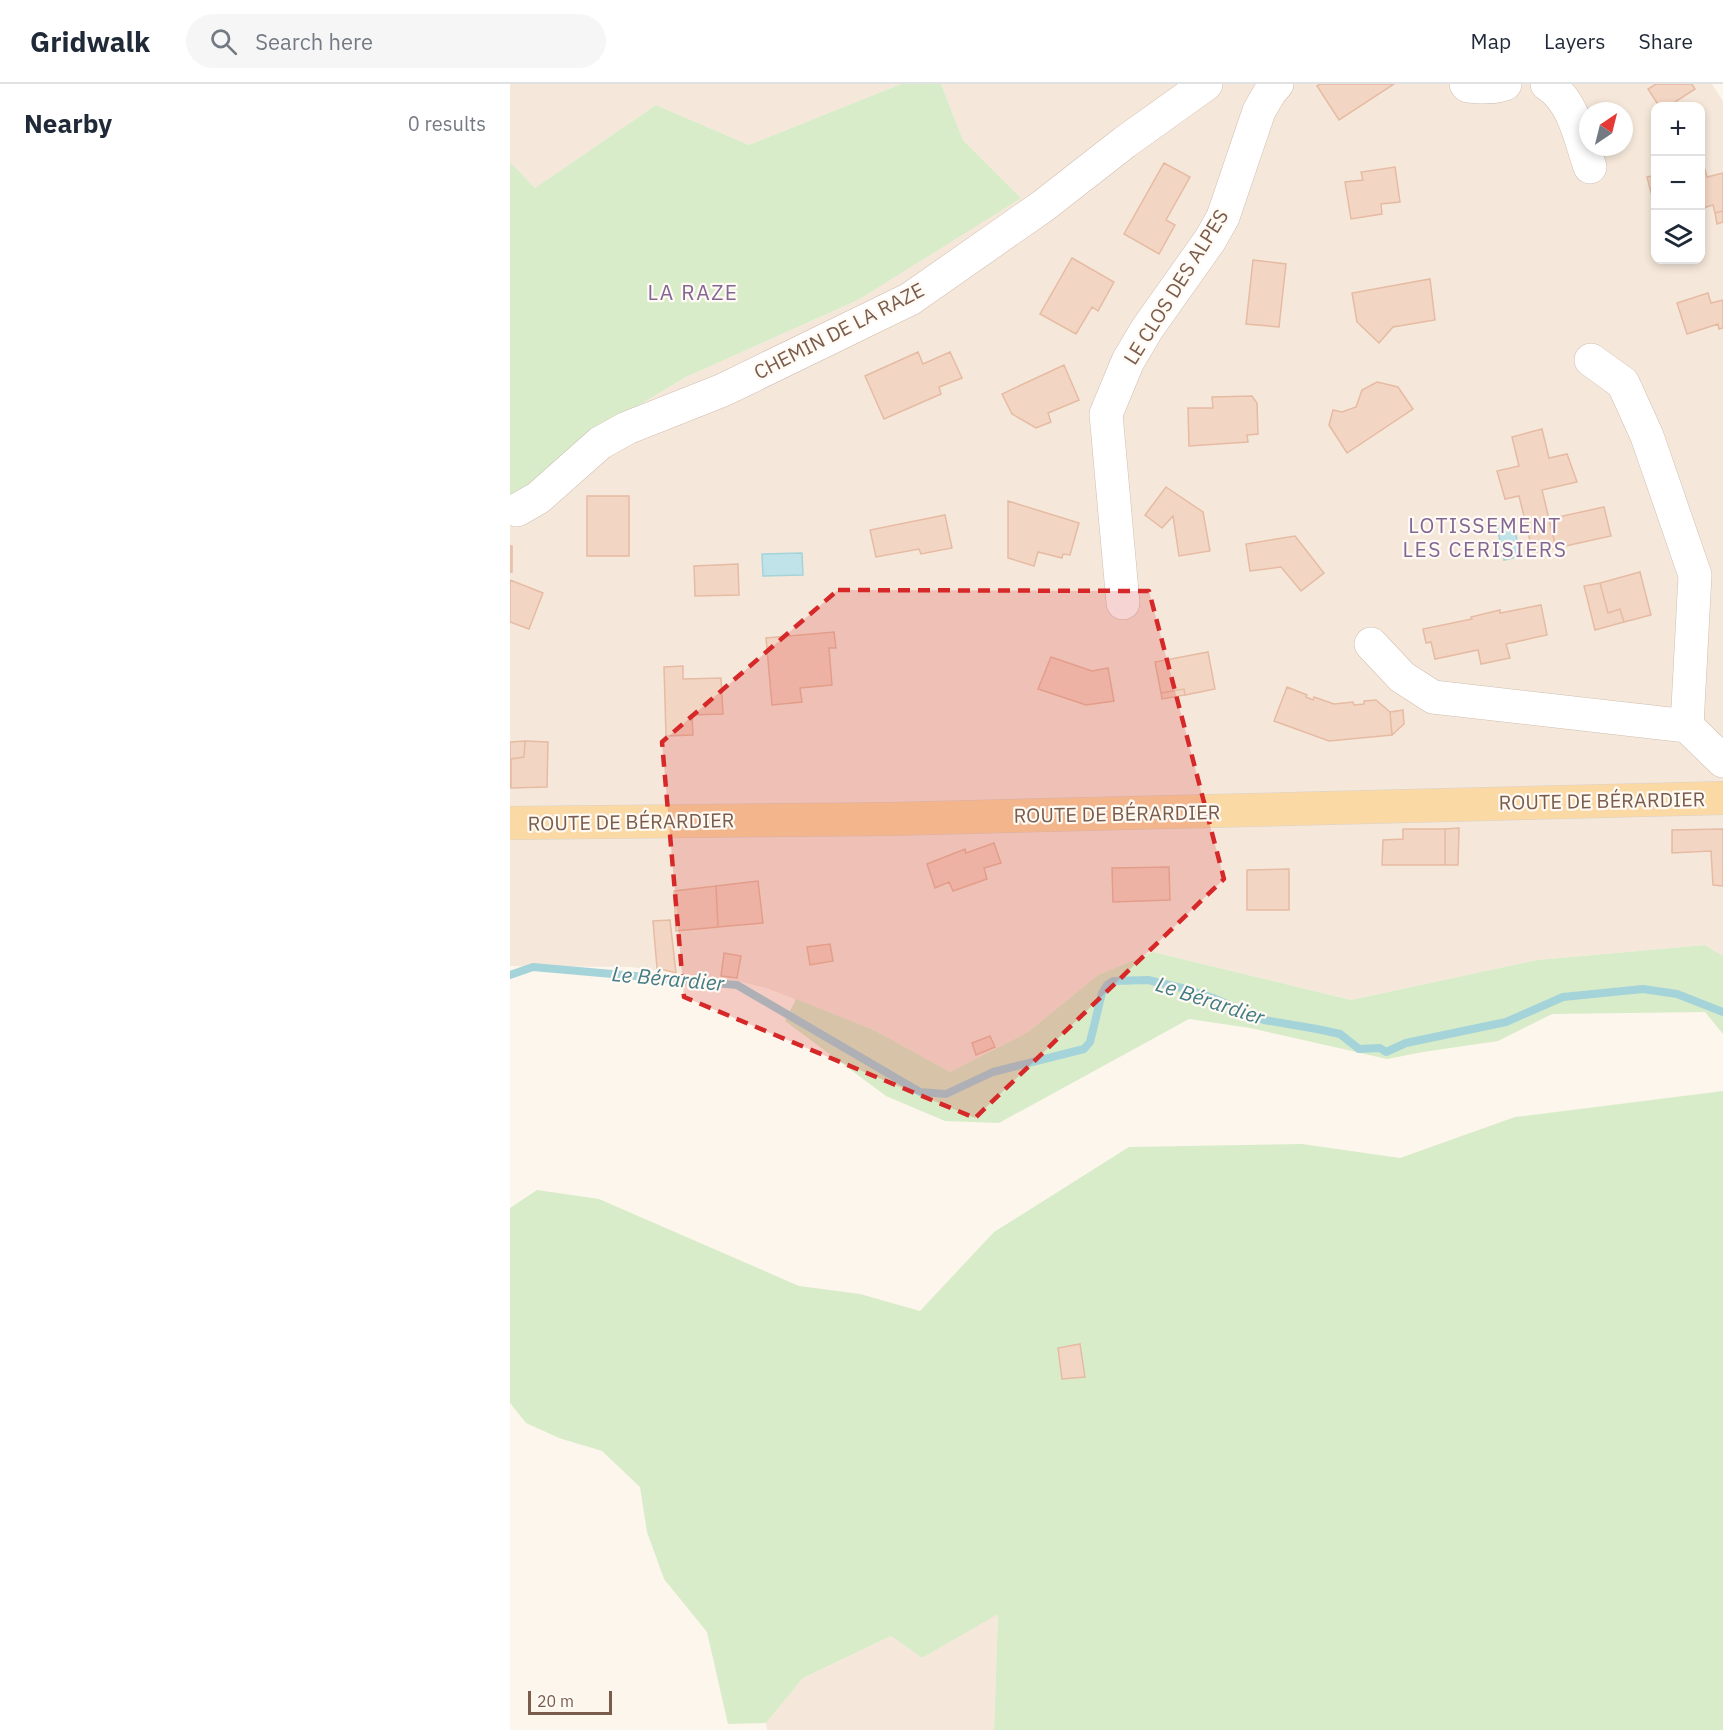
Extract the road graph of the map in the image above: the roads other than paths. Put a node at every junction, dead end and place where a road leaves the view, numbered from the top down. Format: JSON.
{"nodes":[{"id":1,"x":1206,"y":84,"type":"edge"},
{"id":2,"x":1277,"y":84,"type":"edge"},
{"id":3,"x":1466,"y":84,"type":"edge"},
{"id":4,"x":1505,"y":84,"type":"edge"},
{"id":5,"x":1547,"y":84,"type":"edge"},
{"id":6,"x":1590,"y":167,"type":"dead end"},
{"id":7,"x":1591,"y":360,"type":"dead end"},
{"id":8,"x":517,"y":510,"type":"dead end"},
{"id":9,"x":1123,"y":603,"type":"dead end"},
{"id":10,"x":1371,"y":644,"type":"dead end"},
{"id":11,"x":1687,"y":726,"type":"junction"},
{"id":12,"x":1723,"y":761,"type":"edge"},
{"id":13,"x":1723,"y":798,"type":"edge"},
{"id":14,"x":510,"y":823,"type":"edge"}],
"edges":[{"from":1,"to":8,"type":"street","name":"CHEMIN DE LA RAZE"},
{"from":2,"to":9,"type":"street","name":"LE CLOS DES ALPES"},
{"from":3,"to":4,"type":"street"},
{"from":5,"to":6,"type":"street"},
{"from":7,"to":11,"type":"street"},
{"from":10,"to":11,"type":"street"},
{"from":11,"to":12,"type":"street"},
{"from":13,"to":14,"type":"main road","name":"ROUTE DE BÉRARDIER"}]}
